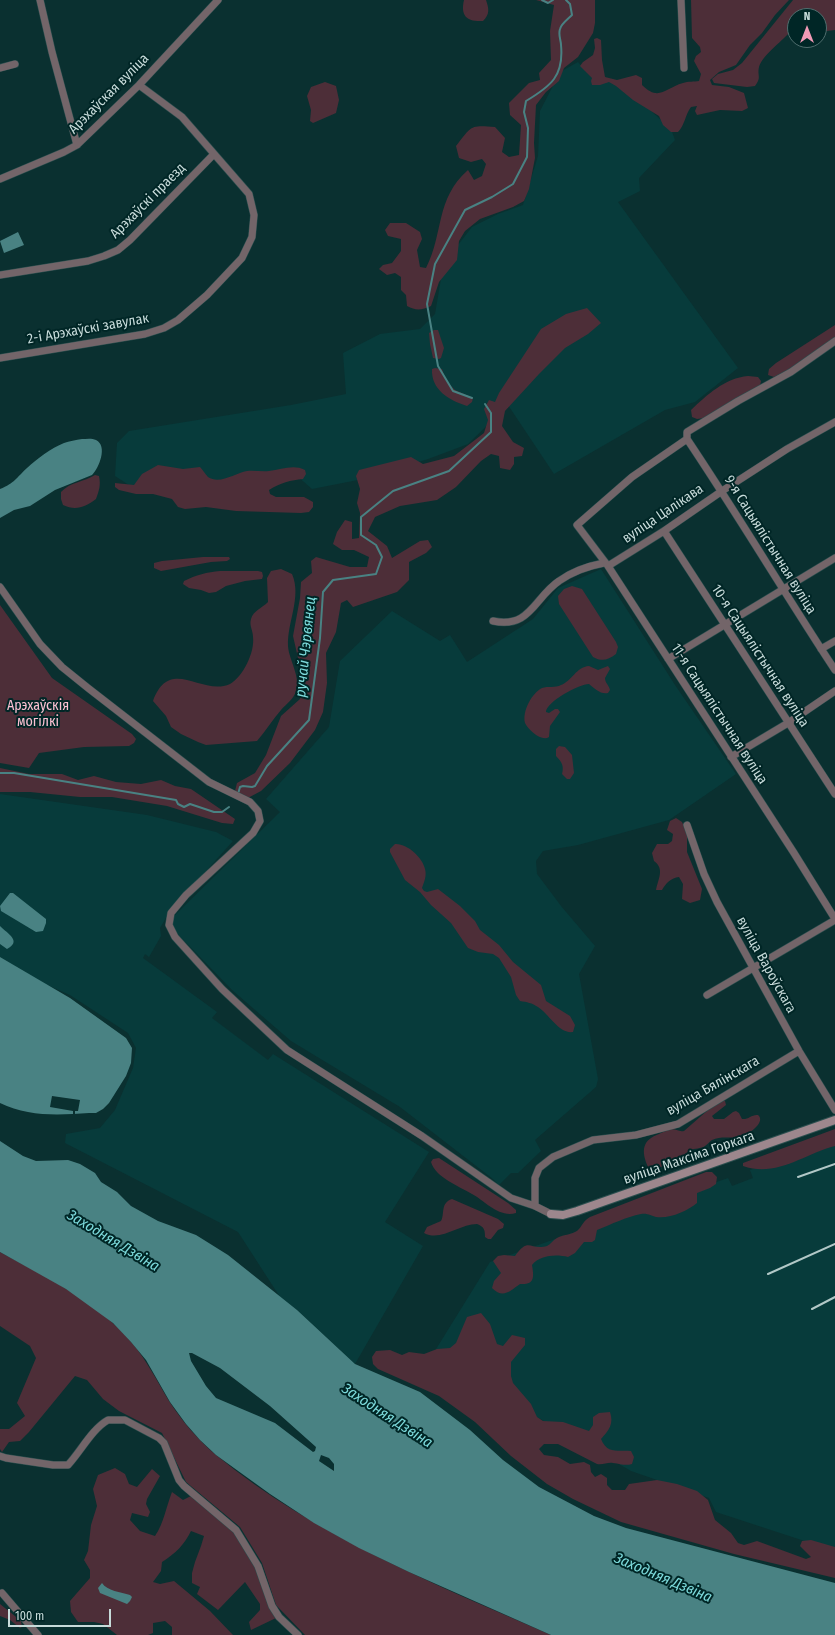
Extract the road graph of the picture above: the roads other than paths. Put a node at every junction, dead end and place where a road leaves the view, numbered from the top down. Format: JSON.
{"nodes":[{"id":1,"x":40,"y":0,"type":"edge"},
{"id":2,"x":218,"y":0,"type":"edge"},
{"id":3,"x":681,"y":0,"type":"edge"},
{"id":4,"x":15,"y":64,"type":"dead end"},
{"id":5,"x":0,"y":68,"type":"edge"},
{"id":6,"x":684,"y":68,"type":"dead end"},
{"id":7,"x":138,"y":84,"type":"junction"},
{"id":8,"x":77,"y":145,"type":"junction"},
{"id":9,"x":214,"y":154,"type":"junction"},
{"id":10,"x":0,"y":179,"type":"edge"},
{"id":11,"x":0,"y":275,"type":"edge"},
{"id":12,"x":835,"y":342,"type":"edge"},
{"id":13,"x":0,"y":358,"type":"edge"},
{"id":14,"x":835,"y":422,"type":"edge"},
{"id":15,"x":687,"y":436,"type":"junction"},
{"id":16,"x":722,"y":491,"type":"junction"},
{"id":17,"x":664,"y":531,"type":"junction"},
{"id":18,"x":835,"y":558,"type":"edge"},
{"id":19,"x":606,"y":564,"type":"junction"},
{"id":20,"x":0,"y":587,"type":"edge"},
{"id":21,"x":783,"y":590,"type":"junction"},
{"id":22,"x":492,"y":621,"type":"dead end"},
{"id":23,"x":725,"y":625,"type":"junction"},
{"id":24,"x":835,"y":641,"type":"edge"},
{"id":25,"x":821,"y":649,"type":"junction"},
{"id":26,"x":668,"y":659,"type":"junction"},
{"id":27,"x":835,"y":670,"type":"edge"},
{"id":28,"x":835,"y":691,"type":"edge"},
{"id":29,"x":788,"y":723,"type":"junction"},
{"id":30,"x":731,"y":757,"type":"junction"},
{"id":31,"x":835,"y":794,"type":"edge"},
{"id":32,"x":687,"y":826,"type":"dead end"},
{"id":33,"x":835,"y":920,"type":"edge"},
{"id":34,"x":753,"y":969,"type":"junction"},
{"id":35,"x":707,"y":995,"type":"dead end"},
{"id":36,"x":799,"y":1051,"type":"junction"},
{"id":37,"x":835,"y":1110,"type":"edge"},
{"id":38,"x":835,"y":1120,"type":"edge"},
{"id":39,"x":535,"y":1206,"type":"junction"},
{"id":40,"x":551,"y":1214,"type":"joint"},
{"id":41,"x":0,"y":1456,"type":"edge"},
{"id":42,"x":2,"y":1593,"type":"dead end"},
{"id":43,"x":38,"y":1635,"type":"edge"},
{"id":44,"x":298,"y":1635,"type":"edge"}],
"edges":[{"from":1,"to":8,"type":"street"},
{"from":2,"to":7,"type":"street","name":"Арэхаўская вуліца"},
{"from":3,"to":6,"type":"street"},
{"from":4,"to":5,"type":"street"},
{"from":7,"to":8,"type":"street","name":"Арэхаўская вуліца"},
{"from":7,"to":9,"type":"street","name":"2-і Арэхаўскі завулак"},
{"from":8,"to":10,"type":"street","name":"Арэхаўская вуліца"},
{"from":9,"to":11,"type":"street","name":"Арэхаўскі праезд"},
{"from":9,"to":13,"type":"street","name":"2-і Арэхаўскі завулак"},
{"from":12,"to":15,"type":"street"},
{"from":14,"to":16,"type":"street","name":"вуліца Цалікава"},
{"from":15,"to":16,"type":"street","name":"9-я Сацыялістычная вуліца"},
{"from":15,"to":19,"type":"street","name":"11-я Сацыялістычная вуліца"},
{"from":16,"to":17,"type":"street","name":"вуліца Цалікава"},
{"from":16,"to":21,"type":"street","name":"9-я Сацыялістычная вуліца"},
{"from":17,"to":19,"type":"street","name":"вуліца Цалікава"},
{"from":17,"to":23,"type":"street","name":"10-я Сацыялістычная вуліца"},
{"from":18,"to":21,"type":"street"},
{"from":19,"to":22,"type":"street"},
{"from":19,"to":26,"type":"street","name":"11-я Сацыялістычная вуліца"},
{"from":20,"to":39,"type":"street"},
{"from":21,"to":23,"type":"street"},
{"from":21,"to":25,"type":"street","name":"9-я Сацыялістычная вуліца"},
{"from":23,"to":26,"type":"street"},
{"from":23,"to":29,"type":"street","name":"10-я Сацыялістычная вуліца"},
{"from":24,"to":25,"type":"street"},
{"from":25,"to":27,"type":"street","name":"9-я Сацыялістычная вуліца"},
{"from":26,"to":30,"type":"street","name":"11-я Сацыялістычная вуліца"},
{"from":28,"to":29,"type":"street"},
{"from":29,"to":30,"type":"street"},
{"from":29,"to":31,"type":"street","name":"10-я Сацыялістычная вуліца"},
{"from":30,"to":33,"type":"street","name":"11-я Сацыялістычная вуліца"},
{"from":32,"to":34,"type":"street","name":"вуліца Вароўскага"},
{"from":33,"to":34,"type":"street"},
{"from":34,"to":35,"type":"street"},
{"from":34,"to":36,"type":"street","name":"вуліца Вароўскага"},
{"from":36,"to":37,"type":"street","name":"вуліца Вароўскага"},
{"from":36,"to":39,"type":"street","name":"вуліца Бялінскага"},
{"from":38,"to":40,"type":"main road","name":"вуліца Максіма Горкага"},
{"from":39,"to":40,"type":"street"},
{"from":41,"to":44,"type":"street"},
{"from":42,"to":43,"type":"street"}]}
